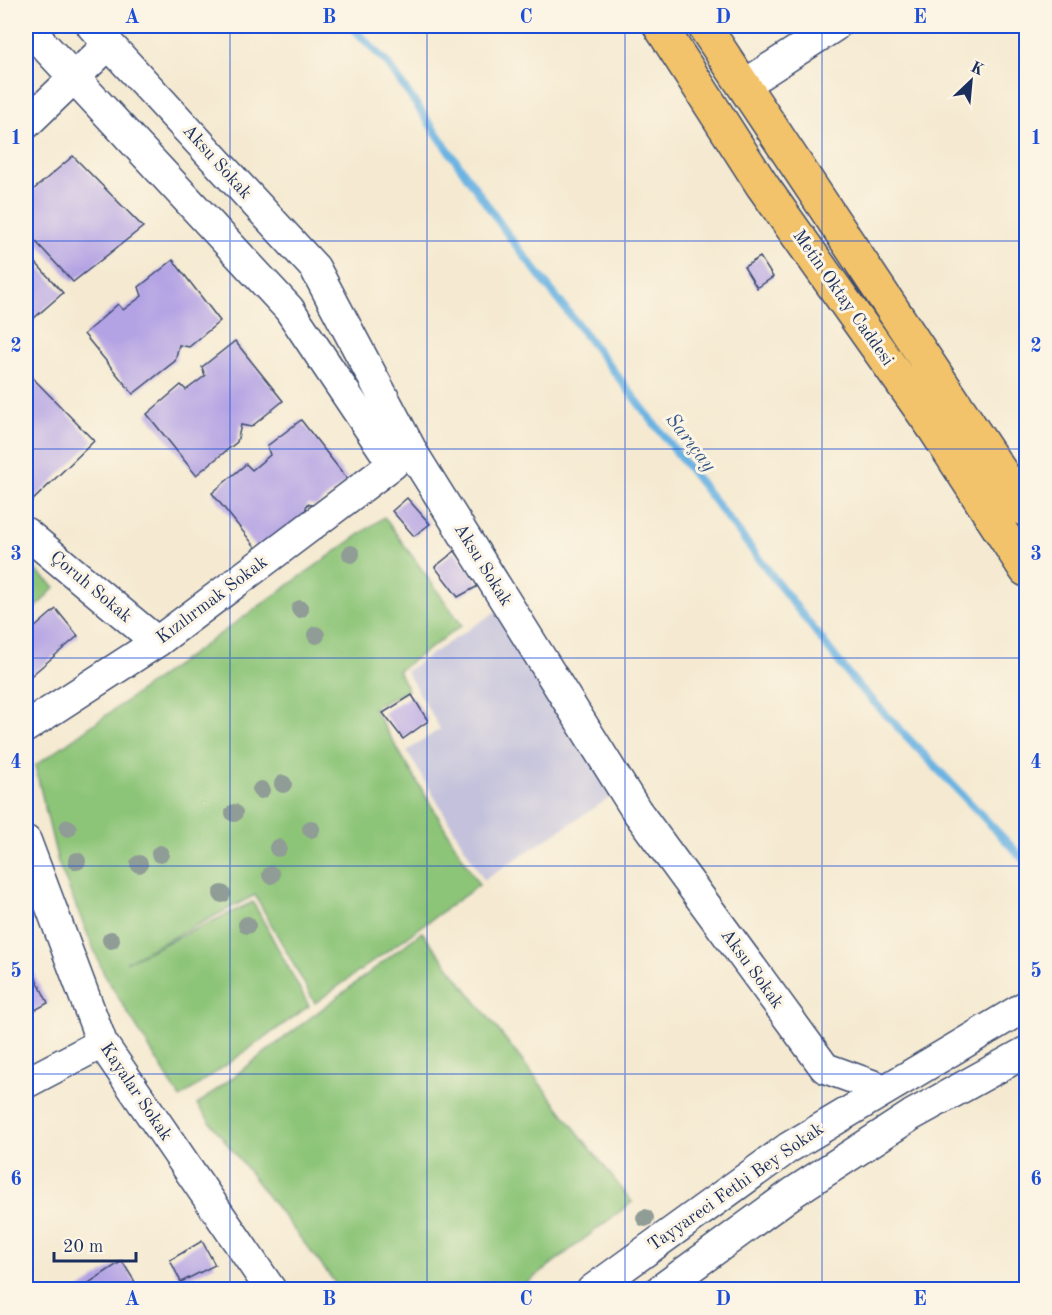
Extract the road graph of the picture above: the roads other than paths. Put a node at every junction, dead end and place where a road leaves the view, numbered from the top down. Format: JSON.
{"nodes":[{"id":1,"x":26,"y":26,"type":"edge"},
{"id":2,"x":660,"y":26,"type":"edge"},
{"id":3,"x":704,"y":26,"type":"edge"},
{"id":4,"x":835,"y":26,"type":"edge"},
{"id":5,"x":101,"y":35,"type":"edge"},
{"id":6,"x":73,"y":78,"type":"junction"},
{"id":7,"x":744,"y":85,"type":"junction"},
{"id":8,"x":26,"y":124,"type":"edge"},
{"id":9,"x":1026,"y":510,"type":"edge"},
{"id":10,"x":26,"y":533,"type":"edge"},
{"id":11,"x":1026,"y":570,"type":"edge"},
{"id":12,"x":157,"y":642,"type":"junction"},
{"id":13,"x":26,"y":727,"type":"edge"},
{"id":14,"x":26,"y":841,"type":"edge"},
{"id":15,"x":1026,"y":1006,"type":"edge"},
{"id":16,"x":102,"y":1042,"type":"junction"},
{"id":17,"x":1026,"y":1052,"type":"edge"},
{"id":18,"x":26,"y":1083,"type":"edge"},
{"id":19,"x":884,"y":1089,"type":"junction"},
{"id":20,"x":270,"y":1290,"type":"edge"},
{"id":21,"x":592,"y":1290,"type":"edge"},
{"id":22,"x":660,"y":1290,"type":"edge"}],
"edges":[{"from":1,"to":6,"type":"street"},
{"from":2,"to":11,"type":"main road","name":"Metin Oktay Caddesi"},
{"from":3,"to":7,"type":"main road","name":"Metin Oktay Caddesi"},
{"from":4,"to":7,"type":"street"},
{"from":5,"to":6,"type":"street"},
{"from":5,"to":19,"type":"street","name":"Aksu Sokak"},
{"from":6,"to":8,"type":"street"},
{"from":6,"to":12,"type":"street","name":"Kızılırmak Sokak"},
{"from":7,"to":9,"type":"main road","name":"Metin Oktay Caddesi"},
{"from":10,"to":12,"type":"street","name":"Çoruh Sokak"},
{"from":12,"to":13,"type":"street","name":"Kızılırmak Sokak"},
{"from":14,"to":16,"type":"street","name":"Kayalar Sokak"},
{"from":15,"to":19,"type":"street","name":"Tayyareci Fethi Bey Sokak"},
{"from":16,"to":18,"type":"street"},
{"from":16,"to":20,"type":"street","name":"Kayalar Sokak"},
{"from":17,"to":22,"type":"street","name":"Tayyareci Fethi Bey Sokak"},
{"from":19,"to":21,"type":"street","name":"Tayyareci Fethi Bey Sokak"}]}
